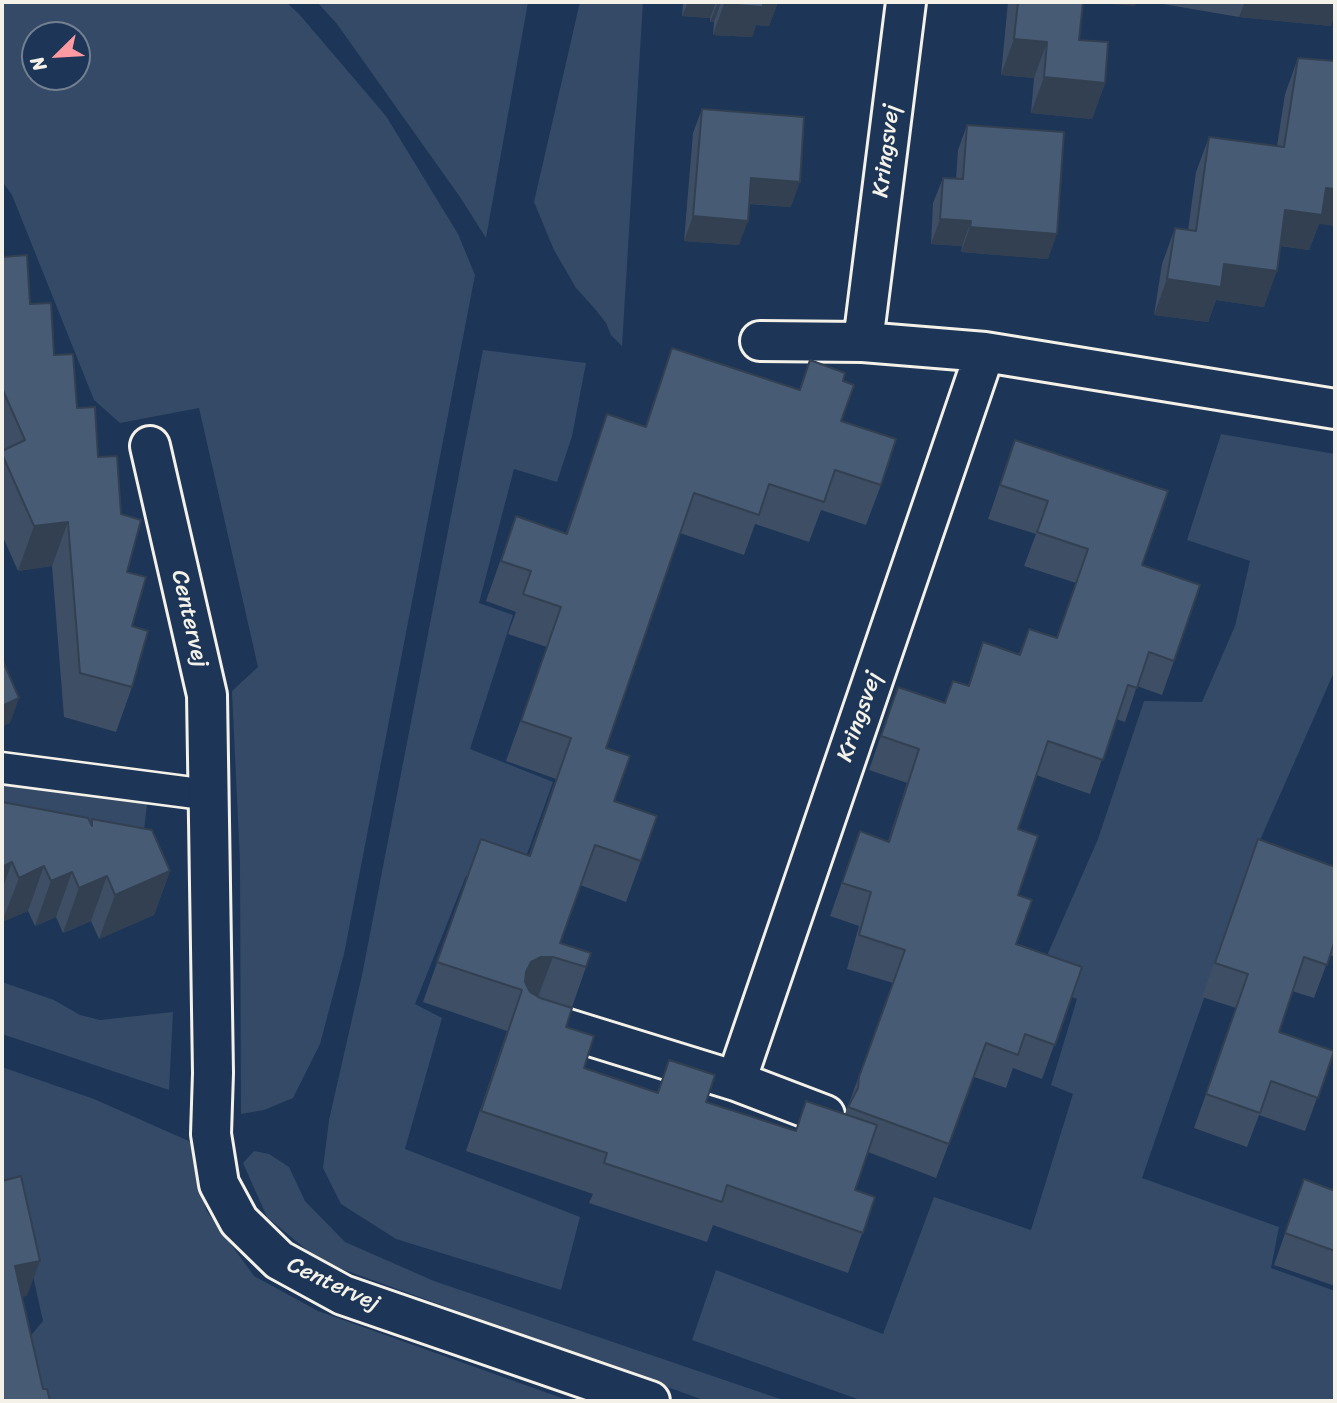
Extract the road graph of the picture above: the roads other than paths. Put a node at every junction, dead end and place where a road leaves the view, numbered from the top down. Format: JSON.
{"nodes":[{"id":1,"x":906,"y":2,"type":"edge"},
{"id":2,"x":760,"y":341,"type":"dead end"},
{"id":3,"x":863,"y":342,"type":"junction"},
{"id":4,"x":985,"y":352,"type":"junction"},
{"id":5,"x":1335,"y":409,"type":"edge"},
{"id":6,"x":150,"y":446,"type":"dead end"},
{"id":7,"x":2,"y":768,"type":"edge"},
{"id":8,"x":209,"y":795,"type":"junction"},
{"id":9,"x":531,"y":1018,"type":"edge"},
{"id":10,"x":736,"y":1081,"type":"junction"},
{"id":11,"x":825,"y":1115,"type":"edge"},
{"id":12,"x":650,"y":1401,"type":"edge"}],
"edges":[{"from":1,"to":3,"type":"street","name":"Kringsvej"},
{"from":2,"to":3,"type":"street"},
{"from":3,"to":4,"type":"street"},
{"from":4,"to":5,"type":"street"},
{"from":4,"to":10,"type":"street","name":"Kringsvej"},
{"from":6,"to":8,"type":"street","name":"Centervej"},
{"from":7,"to":8,"type":"lane"},
{"from":8,"to":12,"type":"street","name":"Centervej"},
{"from":9,"to":10,"type":"street"},
{"from":10,"to":11,"type":"street"}]}
